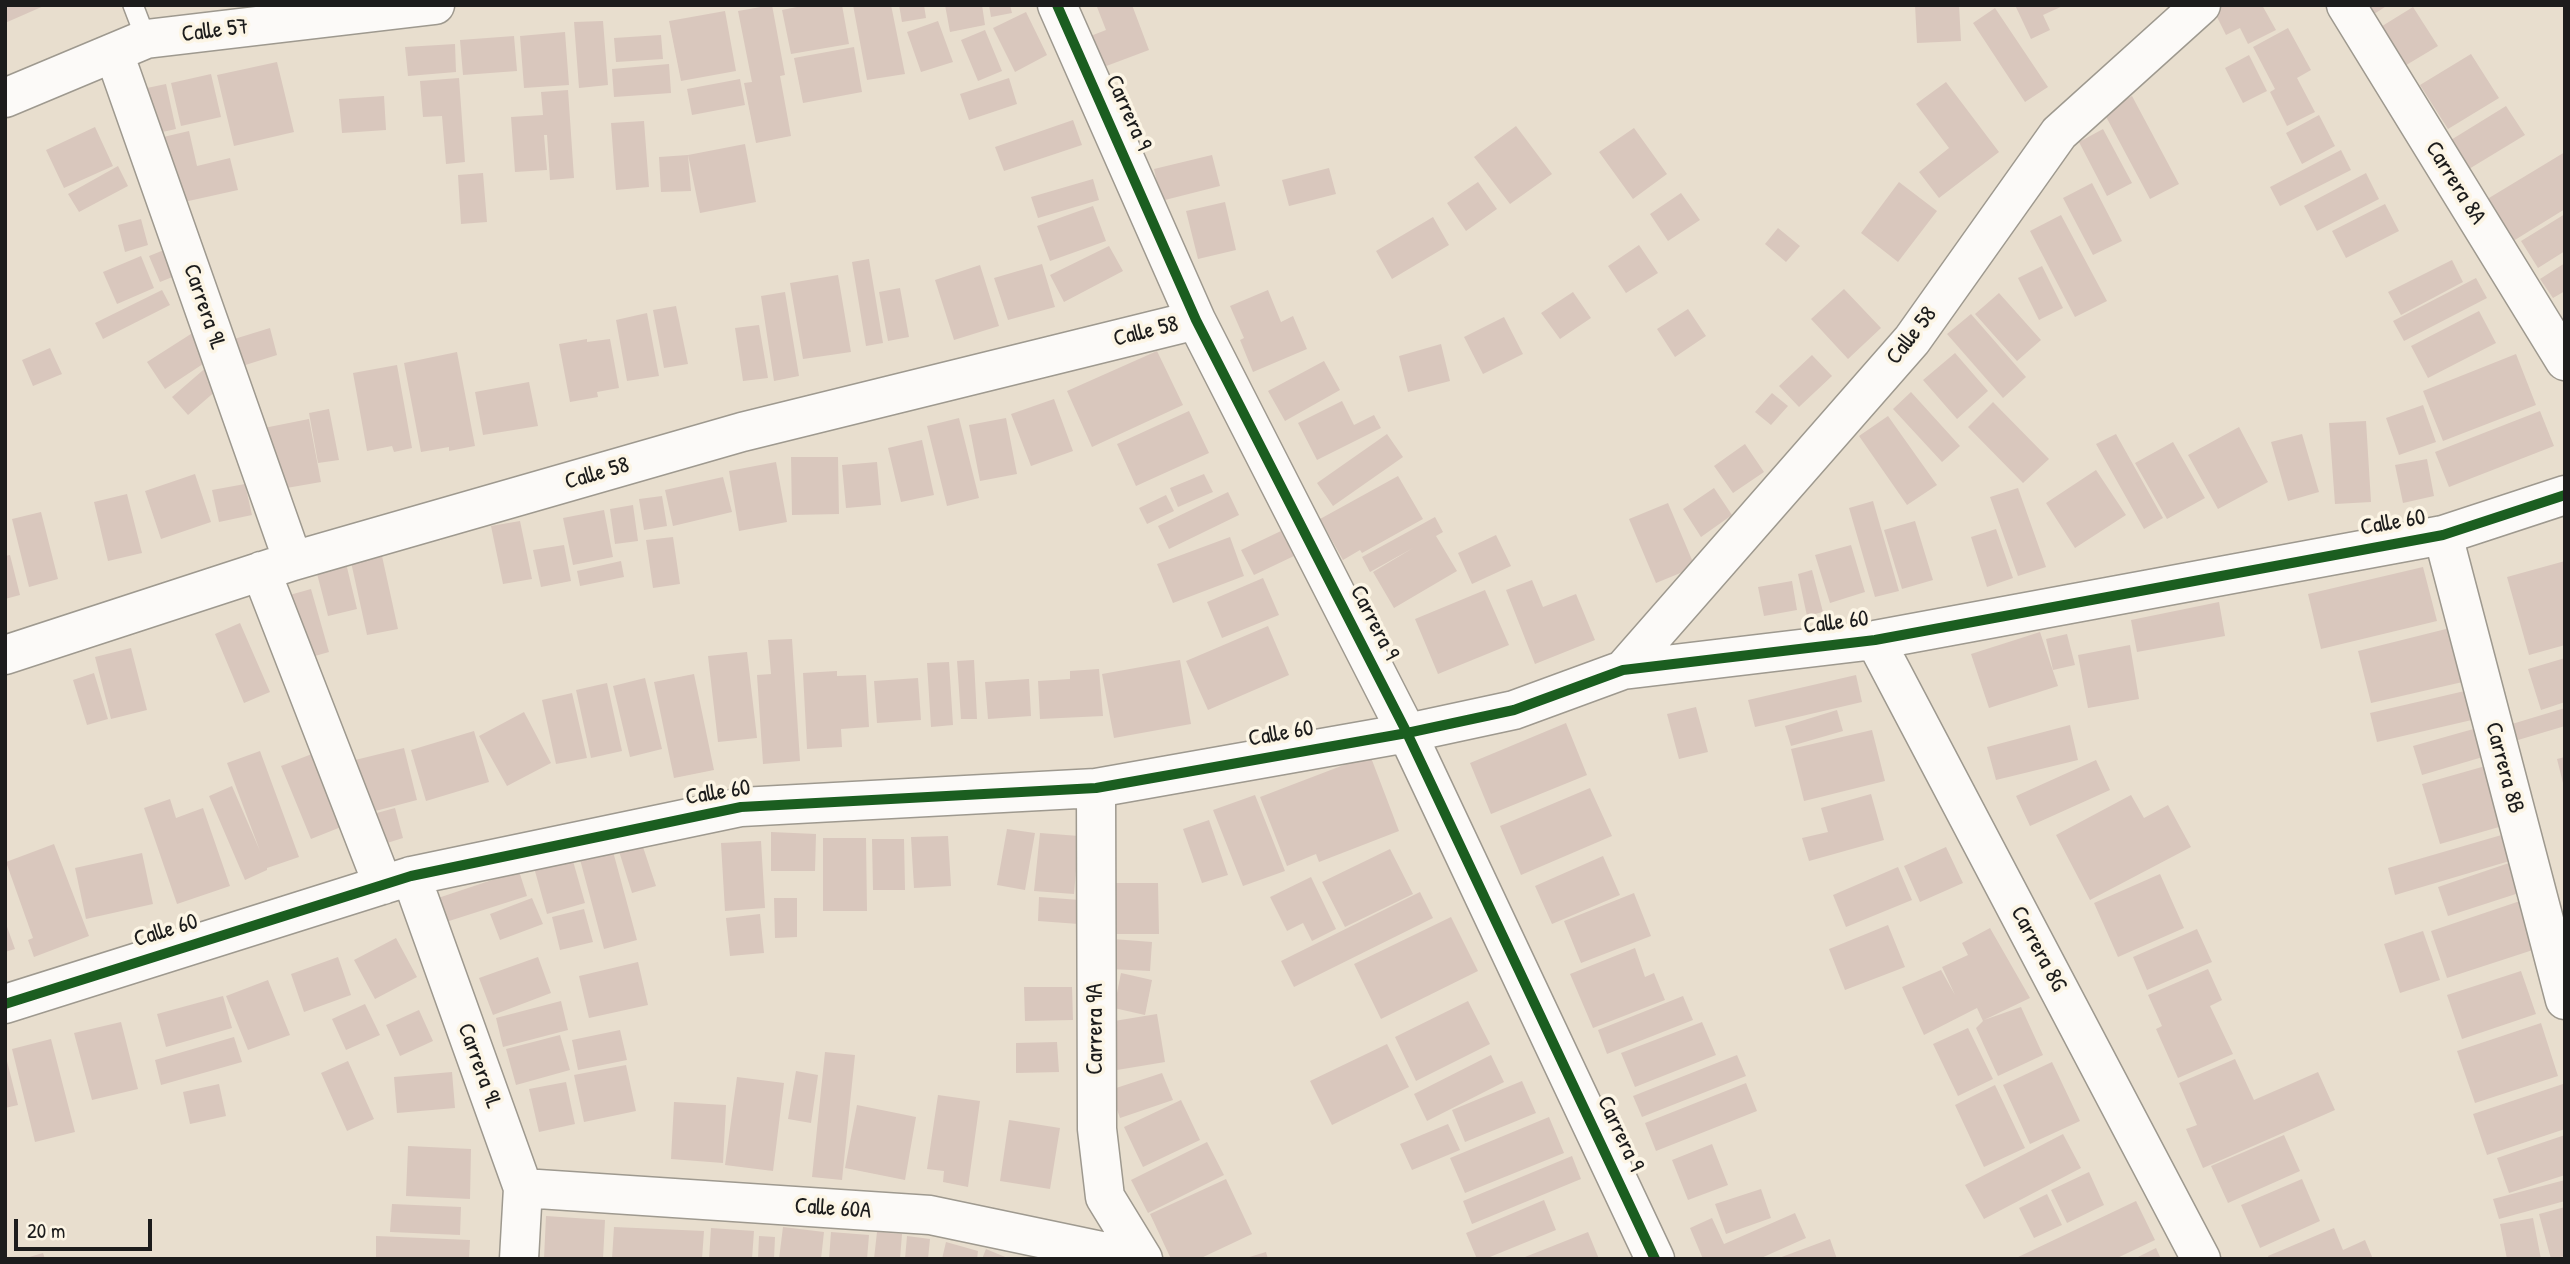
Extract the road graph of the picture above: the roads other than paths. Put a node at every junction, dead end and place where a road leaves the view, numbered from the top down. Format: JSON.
{"nodes":[{"id":1,"x":435,"y":5,"type":"edge"},
{"id":2,"x":1057,"y":5,"type":"edge"},
{"id":3,"x":2201,"y":5,"type":"edge"},
{"id":4,"x":2346,"y":5,"type":"edge"},
{"id":5,"x":131,"y":32,"type":"edge"},
{"id":6,"x":5,"y":98,"type":"edge"},
{"id":7,"x":1196,"y":320,"type":"junction"},
{"id":8,"x":2565,"y":362,"type":"edge"},
{"id":9,"x":2565,"y":495,"type":"edge"},
{"id":10,"x":2443,"y":535,"type":"junction"},
{"id":11,"x":277,"y":566,"type":"junction"},
{"id":12,"x":1875,"y":640,"type":"junction"},
{"id":13,"x":5,"y":655,"type":"edge"},
{"id":14,"x":1623,"y":670,"type":"junction"},
{"id":15,"x":1407,"y":733,"type":"junction"},
{"id":16,"x":1096,"y":788,"type":"junction"},
{"id":17,"x":397,"y":881,"type":"junction"},
{"id":18,"x":2565,"y":1000,"type":"edge"},
{"id":19,"x":5,"y":1004,"type":"edge"},
{"id":20,"x":523,"y":1188,"type":"junction"},
{"id":21,"x":519,"y":1259,"type":"edge"},
{"id":22,"x":1141,"y":1259,"type":"edge"},
{"id":23,"x":1655,"y":1259,"type":"edge"},
{"id":24,"x":2201,"y":1259,"type":"edge"}],
"edges":[{"from":1,"to":5,"type":"street","name":"Calle 57"},
{"from":2,"to":7,"type":"street","name":"Carrera 9"},
{"from":3,"to":14,"type":"street","name":"Calle 58"},
{"from":4,"to":8,"type":"street","name":"Carrera 8A"},
{"from":5,"to":6,"type":"street","name":"Calle 57"},
{"from":5,"to":11,"type":"street","name":"Carrera 9L"},
{"from":7,"to":11,"type":"street","name":"Calle 58"},
{"from":7,"to":15,"type":"street","name":"Carrera 9"},
{"from":9,"to":10,"type":"street","name":"Calle 60"},
{"from":10,"to":12,"type":"street","name":"Calle 60"},
{"from":10,"to":18,"type":"street","name":"Carrera 8B"},
{"from":11,"to":13,"type":"street","name":"Calle 58"},
{"from":11,"to":17,"type":"street","name":"Carrera 9L"},
{"from":12,"to":14,"type":"street","name":"Calle 60"},
{"from":12,"to":24,"type":"street","name":"Carrera 8G"},
{"from":14,"to":15,"type":"street","name":"Calle 60"},
{"from":15,"to":16,"type":"street","name":"Calle 60"},
{"from":15,"to":23,"type":"street","name":"Carrera 9"},
{"from":16,"to":17,"type":"street","name":"Calle 60"},
{"from":16,"to":22,"type":"street","name":"Carrera 9A"},
{"from":17,"to":19,"type":"street","name":"Calle 60"},
{"from":17,"to":20,"type":"street","name":"Carrera 9L"},
{"from":20,"to":21,"type":"street","name":"Carrera 9L"},
{"from":20,"to":22,"type":"street","name":"Calle 60A"}]}
